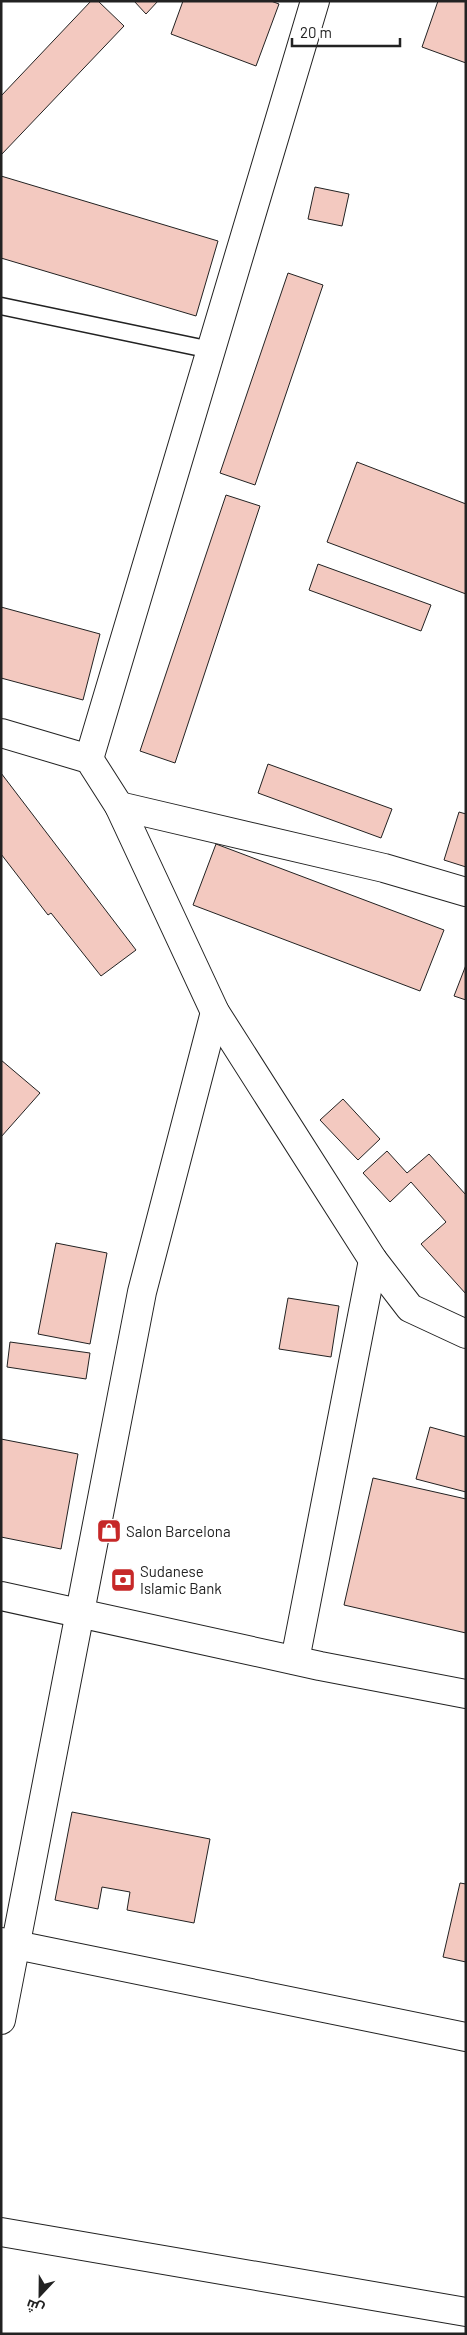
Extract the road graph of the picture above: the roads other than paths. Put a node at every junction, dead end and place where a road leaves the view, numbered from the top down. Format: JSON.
{"nodes":[{"id":1,"x":315,"y":1,"type":"edge"},
{"id":2,"x":1,"y":306,"type":"edge"},
{"id":3,"x":211,"y":350,"type":"junction"},
{"id":4,"x":1,"y":733,"type":"edge"},
{"id":5,"x":89,"y":759,"type":"junction"},
{"id":6,"x":119,"y":806,"type":"junction"},
{"id":7,"x":466,"y":892,"type":"edge"},
{"id":8,"x":215,"y":1012,"type":"junction"},
{"id":9,"x":373,"y":1260,"type":"junction"},
{"id":10,"x":466,"y":1334,"type":"edge"},
{"id":11,"x":1,"y":1596,"type":"edge"},
{"id":12,"x":80,"y":1613,"type":"junction"},
{"id":13,"x":295,"y":1660,"type":"junction"},
{"id":14,"x":466,"y":1694,"type":"edge"},
{"id":15,"x":9,"y":1943,"type":"edge"},
{"id":16,"x":1,"y":2020,"type":"edge"},
{"id":17,"x":466,"y":2037,"type":"edge"},
{"id":18,"x":1,"y":2232,"type":"edge"},
{"id":19,"x":466,"y":2312,"type":"edge"}],
"edges":[{"from":1,"to":3,"type":"street"},
{"from":2,"to":3,"type":"lane"},
{"from":3,"to":5,"type":"street"},
{"from":4,"to":5,"type":"street"},
{"from":5,"to":6,"type":"street"},
{"from":6,"to":7,"type":"street"},
{"from":6,"to":8,"type":"street"},
{"from":8,"to":9,"type":"street"},
{"from":8,"to":12,"type":"street"},
{"from":9,"to":10,"type":"street"},
{"from":9,"to":13,"type":"street"},
{"from":11,"to":12,"type":"street"},
{"from":12,"to":13,"type":"street"},
{"from":12,"to":15,"type":"street"},
{"from":13,"to":14,"type":"street"},
{"from":15,"to":16,"type":"street"},
{"from":15,"to":17,"type":"street"},
{"from":18,"to":19,"type":"street"}]}
